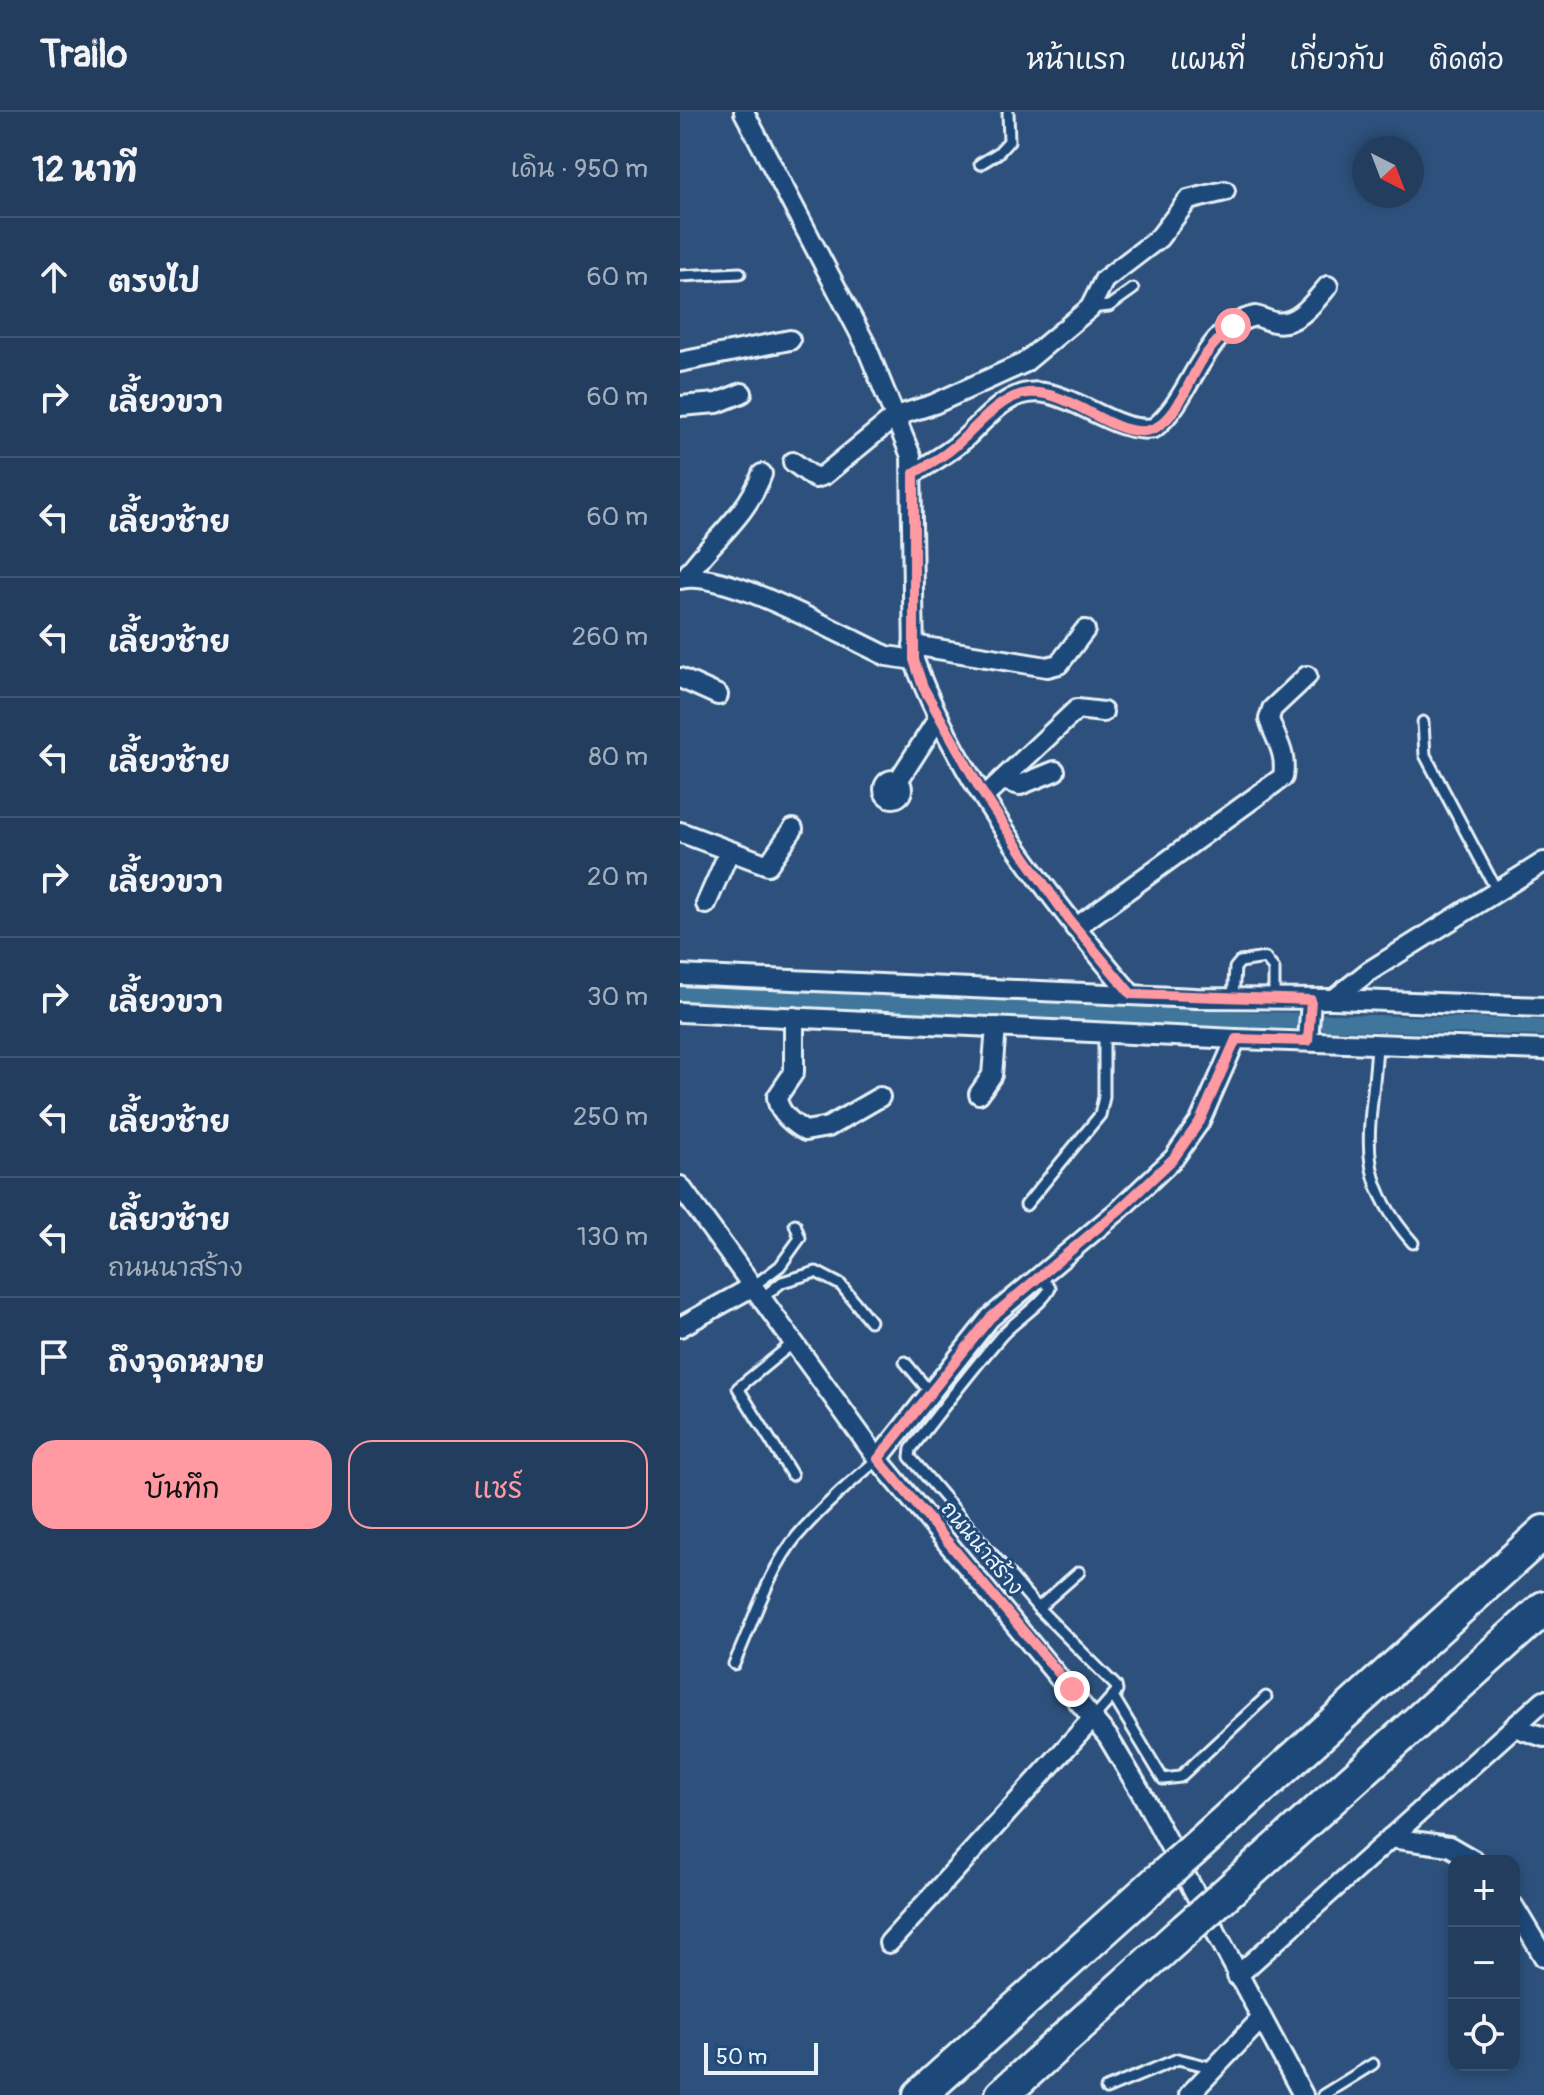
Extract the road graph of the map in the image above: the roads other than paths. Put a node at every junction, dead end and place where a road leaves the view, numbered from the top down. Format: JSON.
{"nodes":[{"id":1,"x":744,"y":112,"type":"edge"},
{"id":2,"x":1008,"y":112,"type":"edge"},
{"id":3,"x":980,"y":164,"type":"dead end"},
{"id":4,"x":1225,"y":191,"type":"dead end"},
{"id":5,"x":740,"y":273,"type":"dead end"},
{"id":6,"x":680,"y":276,"type":"edge"},
{"id":7,"x":1328,"y":286,"type":"dead end"},
{"id":8,"x":1133,"y":289,"type":"dead end"},
{"id":9,"x":1090,"y":308,"type":"junction"},
{"id":10,"x":790,"y":340,"type":"dead end"},
{"id":11,"x":680,"y":362,"type":"edge"},
{"id":12,"x":742,"y":393,"type":"dead end"},
{"id":13,"x":680,"y":406,"type":"edge"},
{"id":14,"x":896,"y":416,"type":"junction"},
{"id":15,"x":793,"y":462,"type":"dead end"},
{"id":16,"x":914,"y":473,"type":"junction"},
{"id":17,"x":762,"y":474,"type":"dead end"},
{"id":18,"x":682,"y":579,"type":"edge"},
{"id":19,"x":1085,"y":630,"type":"dead end"},
{"id":20,"x":914,"y":653,"type":"junction"},
{"id":21,"x":1307,"y":676,"type":"dead end"},
{"id":22,"x":680,"y":678,"type":"edge"},
{"id":23,"x":718,"y":695,"type":"dead end"},
{"id":24,"x":1103,"y":712,"type":"dead end"},
{"id":25,"x":939,"y":717,"type":"junction"},
{"id":26,"x":1423,"y":722,"type":"dead end"},
{"id":27,"x":1055,"y":771,"type":"dead end"},
{"id":28,"x":1002,"y":780,"type":"junction"},
{"id":29,"x":898,"y":781,"type":"dead end"},
{"id":30,"x":985,"y":796,"type":"junction"},
{"id":31,"x":793,"y":829,"type":"dead end"},
{"id":32,"x":680,"y":832,"type":"edge"},
{"id":33,"x":729,"y":852,"type":"junction"},
{"id":34,"x":1544,"y":862,"type":"edge"},
{"id":35,"x":1497,"y":891,"type":"junction"},
{"id":36,"x":706,"y":904,"type":"dead end"},
{"id":37,"x":1075,"y":928,"type":"junction"},
{"id":38,"x":680,"y":975,"type":"edge"},
{"id":39,"x":1131,"y":994,"type":"junction"},
{"id":40,"x":1233,"y":998,"type":"junction"},
{"id":41,"x":1274,"y":999,"type":"junction"},
{"id":42,"x":1334,"y":999,"type":"junction"},
{"id":43,"x":1310,"y":1005,"type":"junction"},
{"id":44,"x":1544,"y":1007,"type":"edge"},
{"id":45,"x":680,"y":1012,"type":"edge"},
{"id":46,"x":794,"y":1017,"type":"junction"},
{"id":47,"x":996,"y":1027,"type":"junction"},
{"id":48,"x":1104,"y":1031,"type":"junction"},
{"id":49,"x":1308,"y":1036,"type":"junction"},
{"id":50,"x":1236,"y":1039,"type":"junction"},
{"id":51,"x":1377,"y":1044,"type":"junction"},
{"id":52,"x":1544,"y":1050,"type":"edge"},
{"id":53,"x":979,"y":1094,"type":"dead end"},
{"id":54,"x":880,"y":1097,"type":"dead end"},
{"id":55,"x":680,"y":1187,"type":"edge"},
{"id":56,"x":1026,"y":1205,"type":"dead end"},
{"id":57,"x":795,"y":1224,"type":"dead end"},
{"id":58,"x":1413,"y":1243,"type":"dead end"},
{"id":59,"x":1039,"y":1275,"type":"junction"},
{"id":60,"x":756,"y":1293,"type":"junction"},
{"id":61,"x":870,"y":1321,"type":"dead end"},
{"id":62,"x":680,"y":1327,"type":"edge"},
{"id":63,"x":793,"y":1343,"type":"junction"},
{"id":64,"x":905,"y":1362,"type":"dead end"},
{"id":65,"x":929,"y":1391,"type":"junction"},
{"id":66,"x":878,"y":1459,"type":"junction"},
{"id":67,"x":792,"y":1475,"type":"dead end"},
{"id":68,"x":1544,"y":1532,"type":"edge"},
{"id":69,"x":1079,"y":1572,"type":"dead end"},
{"id":70,"x":1038,"y":1608,"type":"junction"},
{"id":71,"x":1544,"y":1608,"type":"edge"},
{"id":72,"x":734,"y":1664,"type":"dead end"},
{"id":73,"x":1113,"y":1696,"type":"junction"},
{"id":74,"x":1266,"y":1697,"type":"dead end"},
{"id":75,"x":1544,"y":1700,"type":"edge"},
{"id":76,"x":1094,"y":1717,"type":"junction"},
{"id":77,"x":1514,"y":1727,"type":"junction"},
{"id":78,"x":1544,"y":1737,"type":"edge"},
{"id":79,"x":1390,"y":1838,"type":"junction"},
{"id":80,"x":1465,"y":1855,"type":"edge"},
{"id":81,"x":1520,"y":1915,"type":"edge"},
{"id":82,"x":889,"y":1943,"type":"dead end"},
{"id":83,"x":1542,"y":1946,"type":"edge"},
{"id":84,"x":1237,"y":1976,"type":"junction"},
{"id":85,"x":1261,"y":2019,"type":"junction"},
{"id":86,"x":1373,"y":2064,"type":"dead end"},
{"id":87,"x":1214,"y":2068,"type":"junction"},
{"id":88,"x":1106,"y":2089,"type":"dead end"},
{"id":89,"x":920,"y":2095,"type":"edge"},
{"id":90,"x":1002,"y":2095,"type":"edge"},
{"id":91,"x":1189,"y":2095,"type":"edge"},
{"id":92,"x":1303,"y":2095,"type":"edge"},
{"id":93,"x":1323,"y":2095,"type":"edge"}],
"edges":[{"from":1,"to":14,"type":"street"},
{"from":2,"to":3,"type":"lane"},
{"from":4,"to":9,"type":"street"},
{"from":5,"to":6,"type":"lane"},
{"from":7,"to":16,"type":"street"},
{"from":8,"to":9,"type":"lane"},
{"from":9,"to":14,"type":"street"},
{"from":10,"to":11,"type":"street"},
{"from":12,"to":13,"type":"street"},
{"from":14,"to":15,"type":"street"},
{"from":14,"to":16,"type":"street"},
{"from":16,"to":20,"type":"street"},
{"from":17,"to":18,"type":"street"},
{"from":18,"to":20,"type":"street"},
{"from":19,"to":20,"type":"street"},
{"from":20,"to":25,"type":"street"},
{"from":21,"to":37,"type":"street"},
{"from":22,"to":23,"type":"street"},
{"from":24,"to":28,"type":"street"},
{"from":25,"to":29,"type":"street"},
{"from":25,"to":30,"type":"street"},
{"from":26,"to":35,"type":"lane"},
{"from":27,"to":28,"type":"street"},
{"from":28,"to":30,"type":"street"},
{"from":30,"to":37,"type":"street"},
{"from":31,"to":33,"type":"street"},
{"from":32,"to":33,"type":"street"},
{"from":33,"to":36,"type":"street"},
{"from":34,"to":35,"type":"street"},
{"from":35,"to":42,"type":"street"},
{"from":37,"to":39,"type":"street"},
{"from":38,"to":39,"type":"street"},
{"from":39,"to":40,"type":"street"},
{"from":40,"to":41,"type":"street"},
{"from":40,"to":41,"type":"lane"},
{"from":41,"to":43,"type":"street"},
{"from":42,"to":43,"type":"street"},
{"from":42,"to":44,"type":"street"},
{"from":43,"to":49,"type":"street"},
{"from":45,"to":46,"type":"street"},
{"from":46,"to":47,"type":"street"},
{"from":46,"to":54,"type":"street"},
{"from":47,"to":48,"type":"street"},
{"from":47,"to":53,"type":"street"},
{"from":48,"to":50,"type":"street"},
{"from":48,"to":56,"type":"lane"},
{"from":49,"to":50,"type":"street"},
{"from":49,"to":51,"type":"street"},
{"from":50,"to":59,"type":"street"},
{"from":51,"to":52,"type":"street"},
{"from":51,"to":58,"type":"lane"},
{"from":55,"to":60,"type":"street","name":"ถนนนาสร้าง"},
{"from":57,"to":60,"type":"lane"},
{"from":59,"to":65,"type":"street"},
{"from":59,"to":70,"type":"lane"},
{"from":60,"to":61,"type":"lane"},
{"from":60,"to":62,"type":"street"},
{"from":60,"to":63,"type":"street","name":"ถนนนาสร้าง"},
{"from":63,"to":66,"type":"street","name":"ถนนนาสร้าง"},
{"from":63,"to":67,"type":"lane"},
{"from":64,"to":65,"type":"lane"},
{"from":65,"to":66,"type":"street"},
{"from":66,"to":72,"type":"lane"},
{"from":66,"to":76,"type":"street","name":"ถนนนาสร้าง"},
{"from":68,"to":89,"type":"highway","bridge":true},
{"from":69,"to":70,"type":"lane"},
{"from":70,"to":73,"type":"lane"},
{"from":71,"to":90,"type":"highway","bridge":true},
{"from":73,"to":74,"type":"lane"},
{"from":73,"to":76,"type":"lane"},
{"from":75,"to":77,"type":"street"},
{"from":76,"to":82,"type":"street"},
{"from":76,"to":84,"type":"street","name":"ถนนนาสร้าง"},
{"from":77,"to":78,"type":"street"},
{"from":77,"to":79,"type":"street"},
{"from":79,"to":80,"type":"street"},
{"from":79,"to":84,"type":"street"},
{"from":81,"to":83,"type":"street"},
{"from":84,"to":85,"type":"street","name":"ถนนนาสร้าง"},
{"from":85,"to":87,"type":"street"},
{"from":85,"to":92,"type":"street","name":"ถนนนาสร้าง"},
{"from":86,"to":93,"type":"lane"},
{"from":87,"to":88,"type":"lane"},
{"from":87,"to":91,"type":"street"}]}
